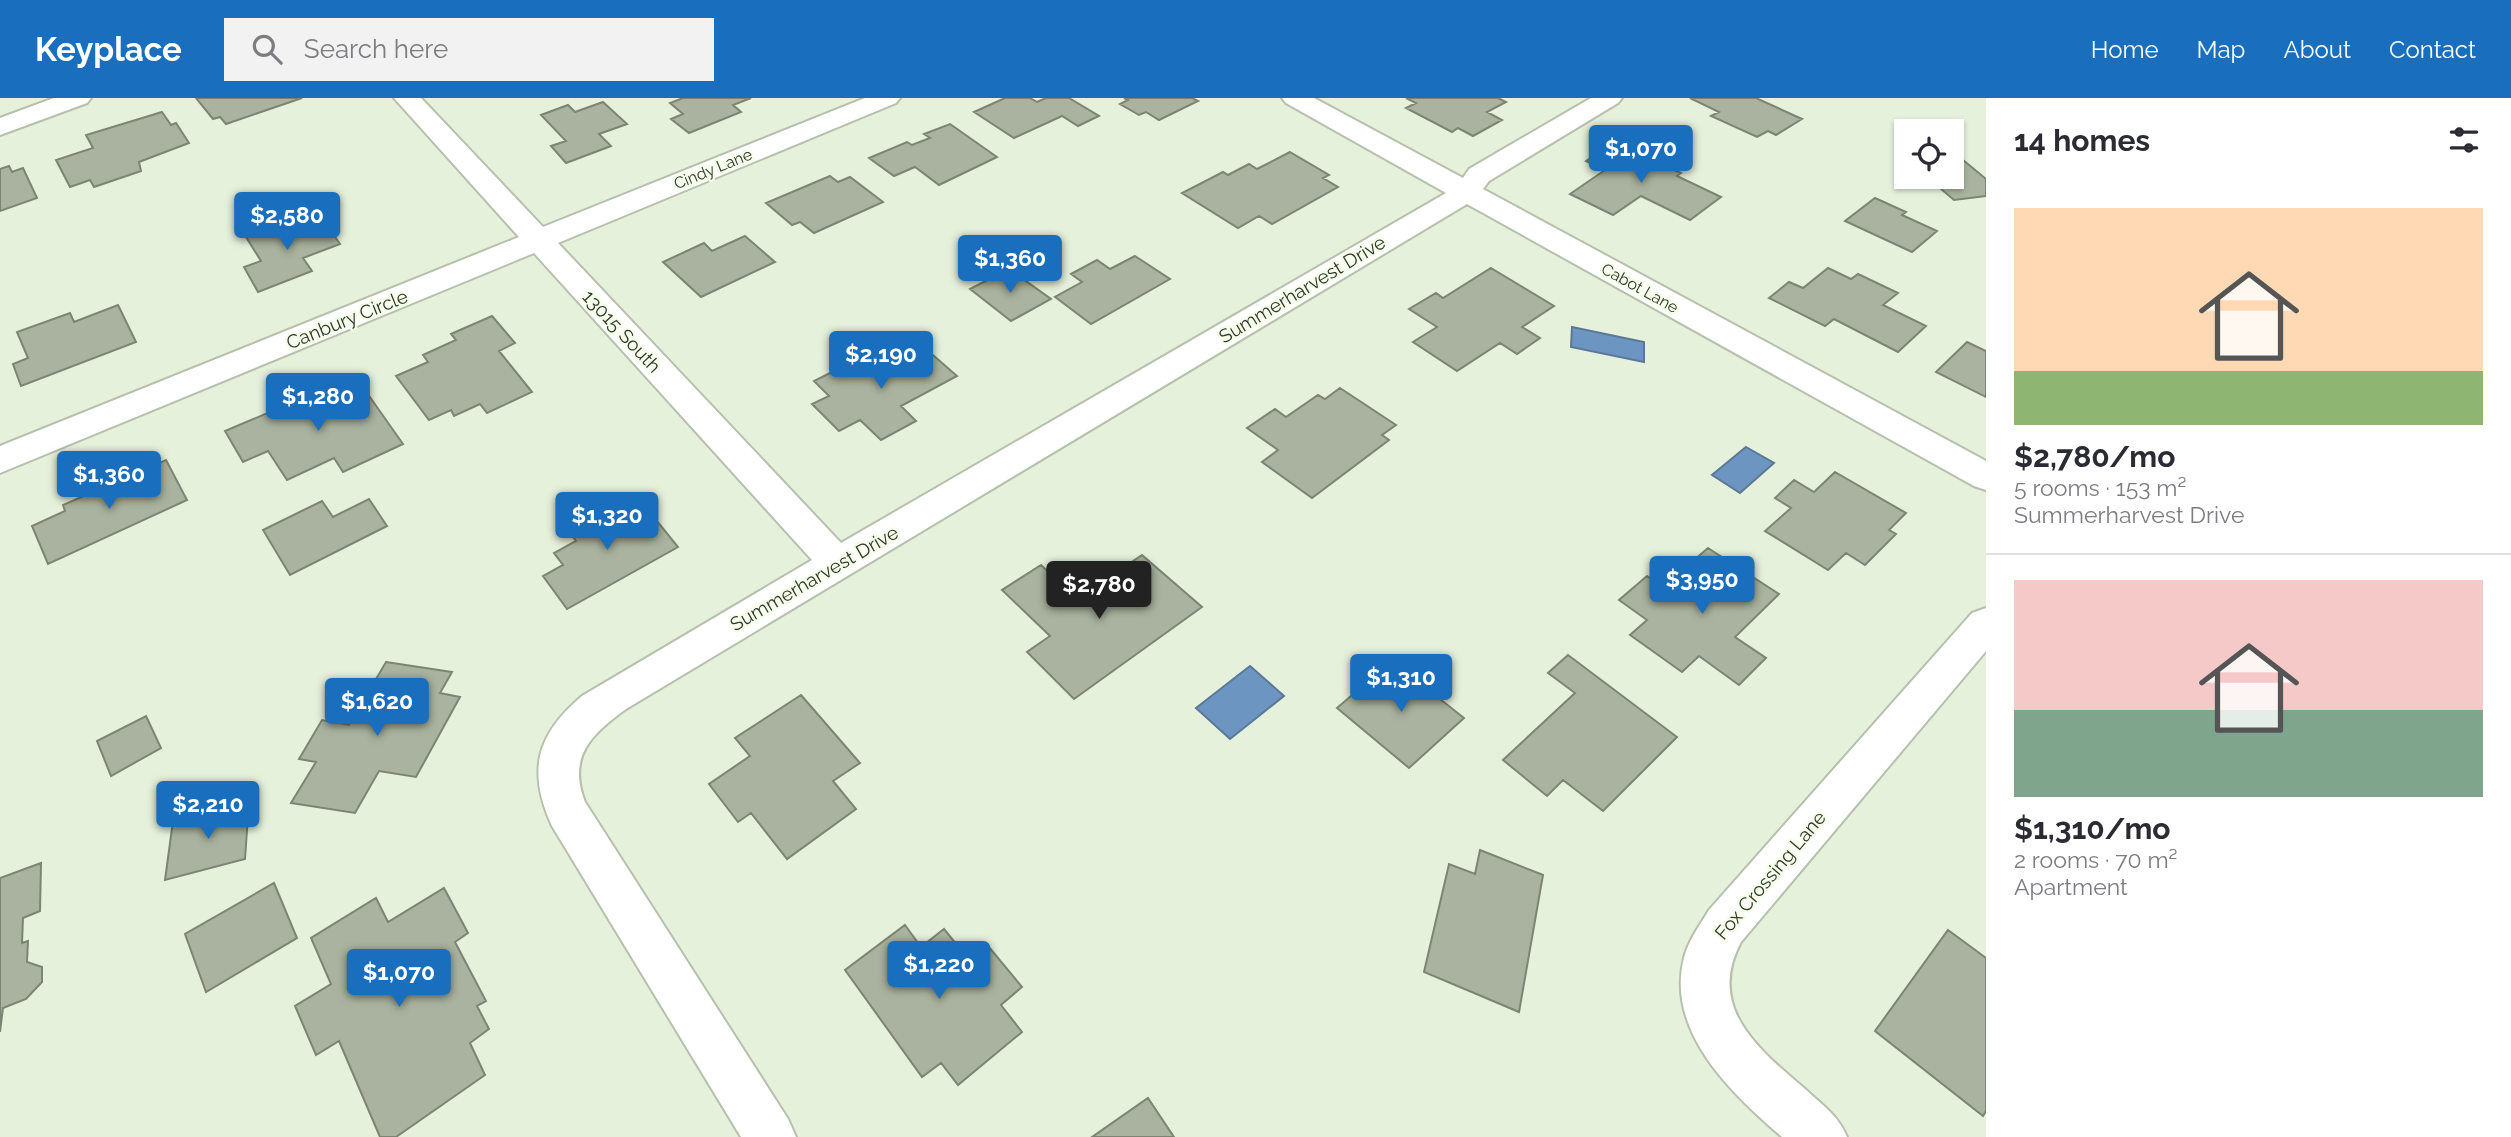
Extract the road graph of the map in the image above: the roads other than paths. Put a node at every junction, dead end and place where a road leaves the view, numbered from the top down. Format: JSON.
{"nodes":[{"id":1,"x":78,"y":98,"type":"edge"},
{"id":2,"x":407,"y":98,"type":"edge"},
{"id":3,"x":887,"y":98,"type":"edge"},
{"id":4,"x":1295,"y":98,"type":"edge"},
{"id":5,"x":1609,"y":98,"type":"edge"},
{"id":6,"x":0,"y":127,"type":"edge"},
{"id":7,"x":1467,"y":192,"type":"junction"},
{"id":8,"x":539,"y":241,"type":"junction"},
{"id":9,"x":0,"y":460,"type":"edge"},
{"id":10,"x":1986,"y":477,"type":"edge"},
{"id":11,"x":838,"y":564,"type":"junction"},
{"id":12,"x":1986,"y":624,"type":"edge"},
{"id":13,"x":770,"y":1137,"type":"edge"},
{"id":14,"x":1821,"y":1137,"type":"edge"}],
"edges":[{"from":1,"to":6,"type":"street"},
{"from":2,"to":8,"type":"street","name":"13015 South"},
{"from":3,"to":8,"type":"street","name":"Cindy Lane"},
{"from":4,"to":7,"type":"street","name":"Cabot Lane"},
{"from":5,"to":7,"type":"street","name":"Summerharvest Drive"},
{"from":7,"to":10,"type":"street","name":"Cabot Lane"},
{"from":7,"to":11,"type":"street","name":"Summerharvest Drive"},
{"from":8,"to":9,"type":"street","name":"Canbury Circle"},
{"from":8,"to":11,"type":"street","name":"13015 South"},
{"from":11,"to":13,"type":"street","name":"Summerharvest Drive"},
{"from":12,"to":14,"type":"street","name":"Fox Crossing Lane"}]}
